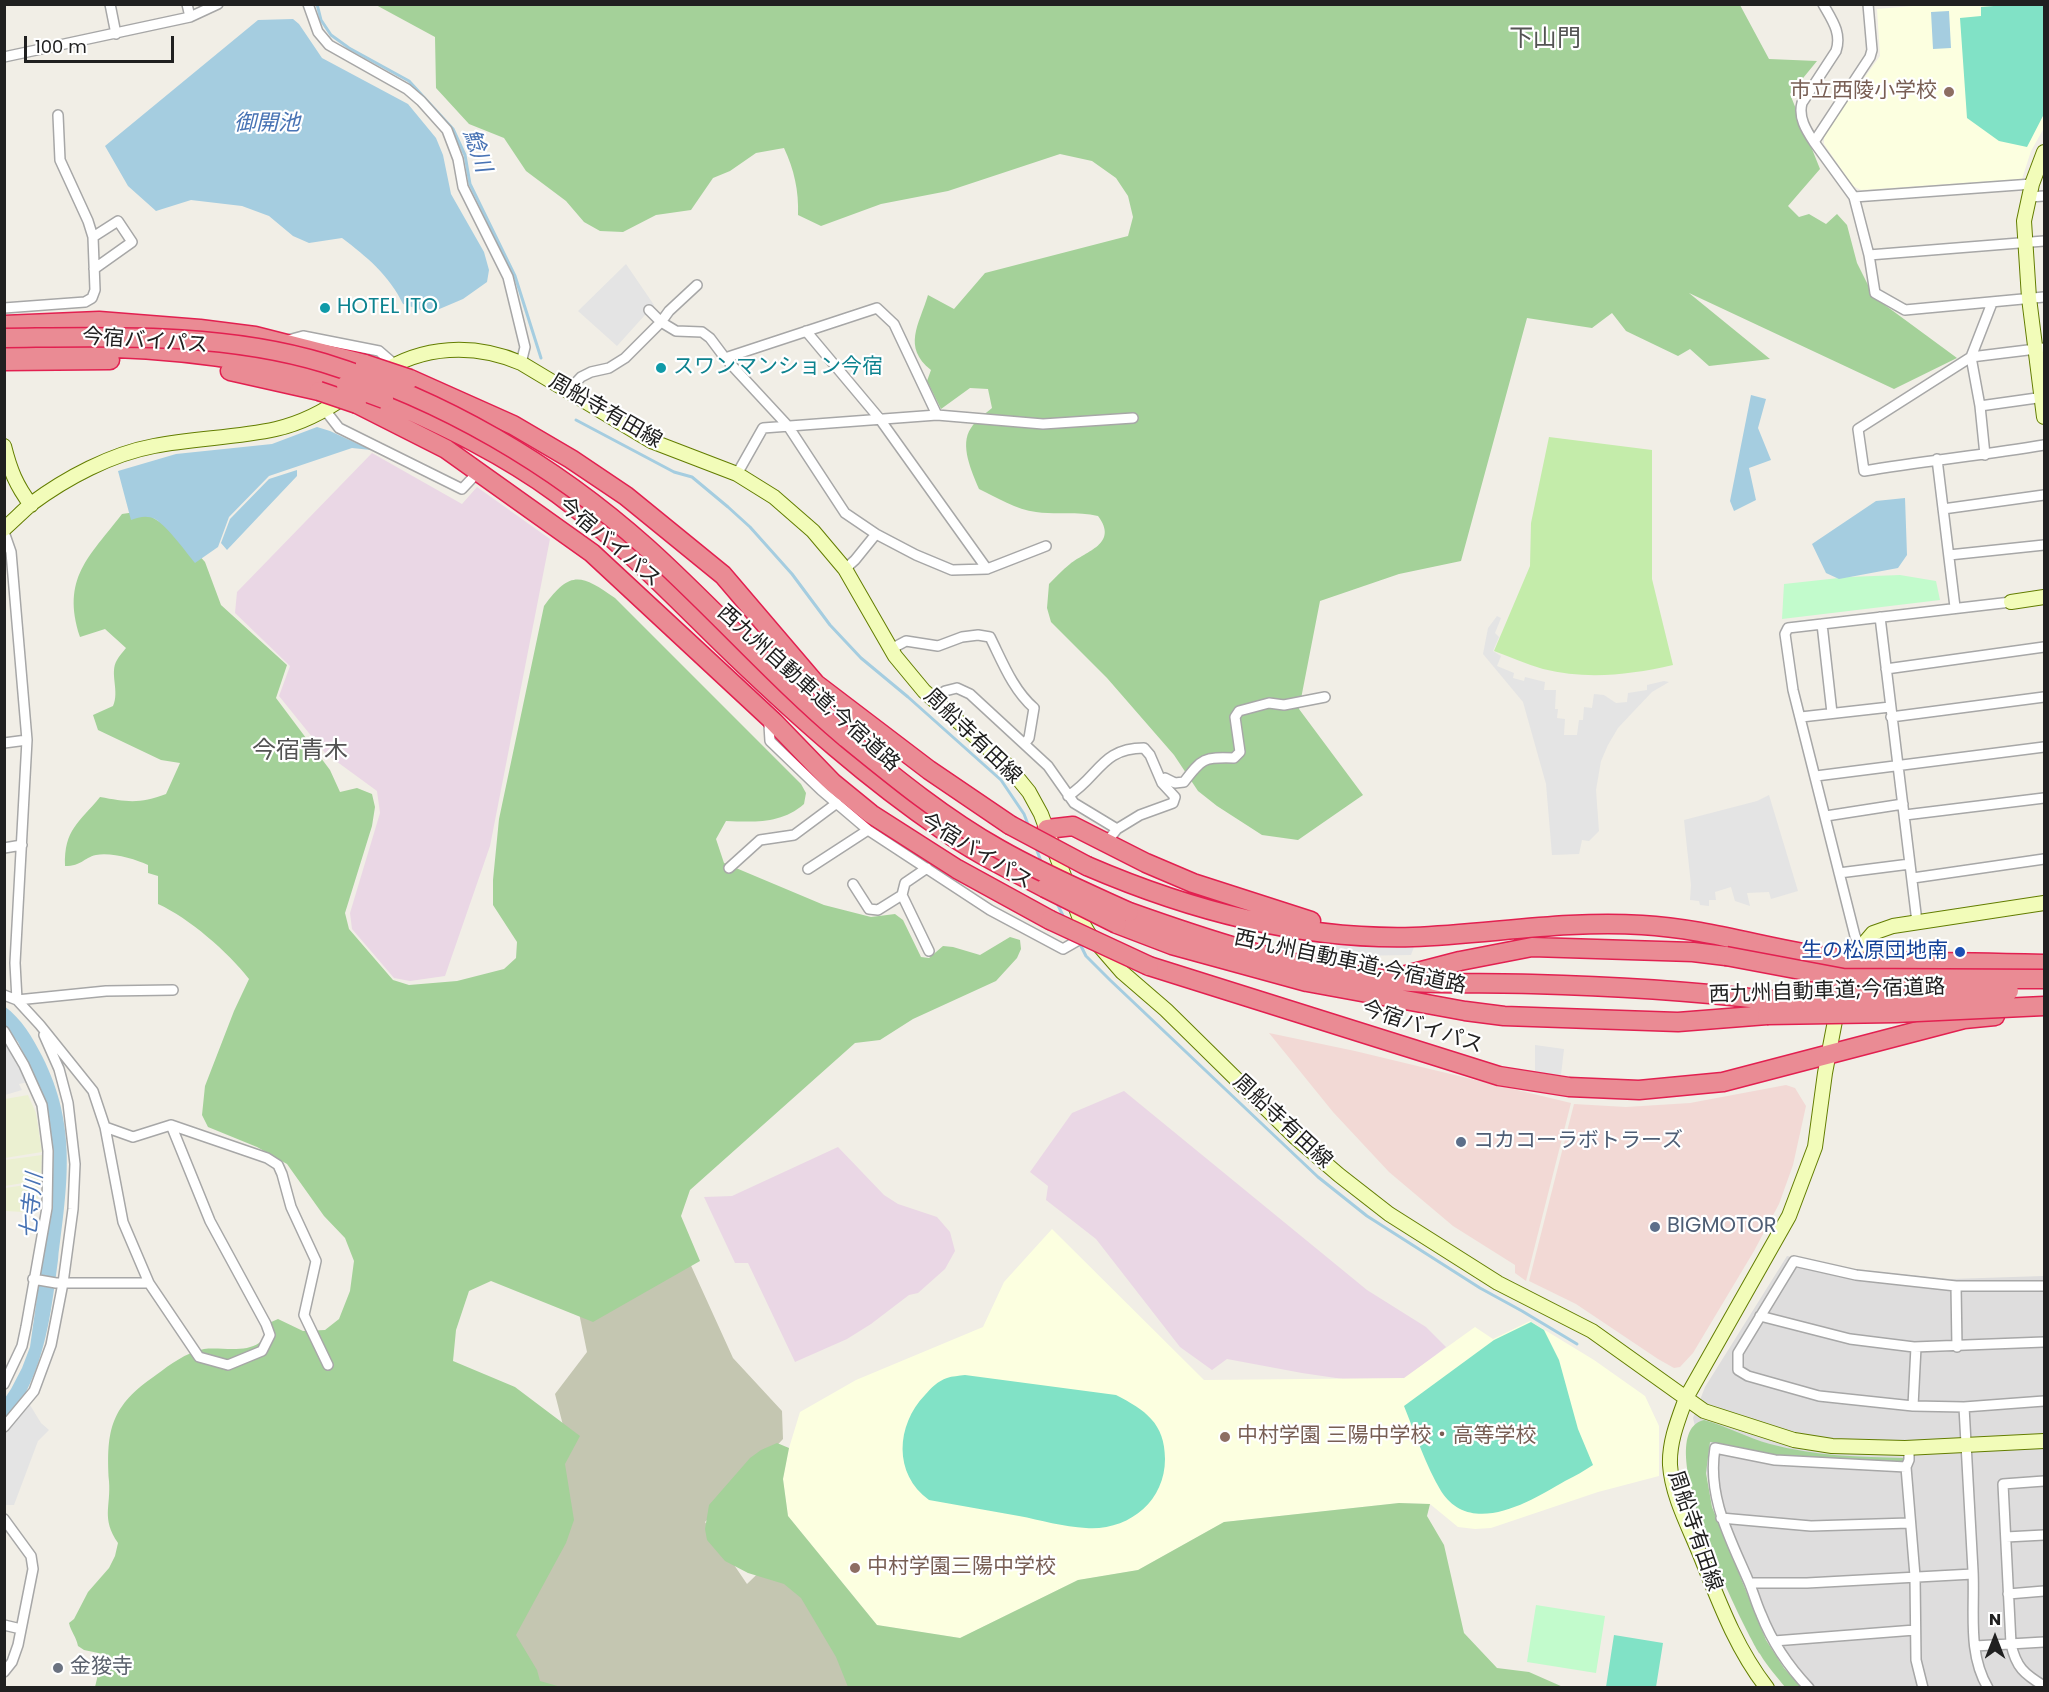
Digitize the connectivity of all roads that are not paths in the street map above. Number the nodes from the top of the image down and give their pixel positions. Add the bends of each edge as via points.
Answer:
1 (110, 4) edge
2 (187, 4) edge
3 (218, 4) edge
4 (308, 4) edge
5 (1823, 4) edge
6 (1868, 4) edge
7 (190, 17) junction
8 (116, 34) junction
9 (4, 57) edge
10 (58, 115) dead end
11 (1814, 142) junction
12 (2044, 152) edge
13 (2030, 190) junction
14 (2044, 196) edge
15 (1854, 197) junction
16 (93, 237) junction
17 (2044, 241) edge
18 (2024, 244) junction
19 (1869, 255) junction
20 (94, 269) junction
21 (697, 285) dead end
22 (2044, 297) edge
23 (2029, 298) junction
24 (1992, 303) junction
25 (4, 308) edge
26 (649, 310) dead end
27 (661, 322) junction
28 (4, 325) edge
29 (806, 331) junction
30 (4, 338) edge
31 (279, 342) junction
32 (2040, 348) edge
33 (4, 350) edge
34 (1971, 357) junction
35 (725, 358) junction
36 (4, 361) edge
37 (521, 363) junction
38 (394, 364) junction
39 (568, 391) junction
40 (2043, 397) edge
41 (1980, 406) junction
42 (325, 411) junction
43 (937, 415) junction
44 (2044, 417) edge
45 (879, 418) junction
46 (1133, 418) dead end
47 (788, 426) junction
48 (4, 446) edge
49 (2044, 446) edge
50 (1985, 455) junction
51 (1937, 459) junction
52 (478, 471) junction
53 (737, 474) junction
54 (2044, 495) edge
55 (31, 505) junction
56 (1943, 509) junction
57 (4, 531) edge
58 (876, 534) junction
59 (2044, 545) edge
60 (1046, 546) dead end
61 (1949, 555) junction
62 (844, 569) junction
63 (987, 569) junction
64 (2044, 597) edge
65 (2011, 602) joint
66 (1955, 607) junction
67 (1880, 617) junction
68 (1822, 624) junction
69 (2044, 647) edge
70 (891, 649) junction
71 (1886, 669) junction
72 (2044, 697) edge
73 (1325, 698) dead end
74 (934, 701) junction
75 (1891, 712) junction
76 (1832, 713) junction
77 (1801, 717) junction
78 (774, 722) junction
79 (27, 741) junction
80 (4, 743) edge
81 (1025, 743) junction
82 (2044, 747) edge
83 (1898, 766) junction
84 (1816, 776) junction
85 (1161, 780) junction
86 (1068, 796) junction
87 (2044, 798) edge
88 (837, 803) junction
89 (1904, 804) junction
90 (1905, 815) junction
91 (1826, 816) junction
92 (1047, 829) junction
93 (868, 830) junction
94 (1112, 836) junction
95 (22, 845) junction
96 (4, 848) edge
97 (2044, 859) edge
98 (1910, 864) junction
99 (729, 868) dead end
100 (927, 868) junction
101 (808, 869) dead end
102 (1839, 873) junction
103 (1913, 878) junction
104 (853, 884) dead end
105 (902, 895) junction
106 (2044, 903) edge
107 (1917, 922) junction
108 (1548, 925) junction
109 (1178, 930) junction
110 (1089, 934) junction
111 (1273, 945) dead end
112 (928, 951) dead end
113 (1856, 954) junction
114 (4, 956) edge
115 (1460, 961) junction
116 (1429, 962) dead end
117 (15, 963) junction
118 (2044, 964) edge
119 (1365, 977) junction
120 (2044, 979) edge
121 (173, 990) dead end
122 (2044, 990) edge
123 (4, 994) edge
124 (17, 1000) junction
125 (2044, 1006) edge
126 (1768, 1008) junction
127 (2044, 1011) edge
128 (40, 1025) junction
129 (4, 1031) edge
130 (1830, 1055) junction
131 (171, 1125) junction
132 (105, 1127) junction
133 (35, 1279) junction
134 (59, 1283) junction
135 (149, 1283) junction
136 (1956, 1286) junction
137 (2044, 1286) edge
138 (1760, 1316) junction
139 (2044, 1342) edge
140 (1916, 1347) junction
141 (1957, 1347) junction
142 (328, 1365) dead end
143 (4, 1384) edge
144 (1686, 1398) junction
145 (2044, 1401) edge
146 (1913, 1406) junction
147 (1964, 1407) junction
148 (4, 1427) edge
149 (2044, 1442) edge
150 (1966, 1445) junction
151 (1909, 1448) junction
152 (1906, 1467) junction
153 (2044, 1481) edge
154 (1721, 1518) junction
155 (4, 1519) edge
156 (1909, 1523) junction
157 (2044, 1535) edge
158 (2006, 1537) junction
159 (1973, 1574) junction
160 (1915, 1576) junction
161 (1750, 1583) junction
162 (2044, 1591) edge
163 (2008, 1594) junction
164 (4, 1625) edge
165 (21, 1629) junction
166 (1915, 1630) junction
167 (1774, 1641) junction
168 (2044, 1642) edge
169 (2011, 1644) junction
170 (1975, 1646) junction
171 (4, 1672) edge
172 (2044, 1686) edge
173 (1767, 1688) edge
174 (1809, 1688) edge
175 (1923, 1688) edge
176 (1988, 1688) edge

1 - 8 street
2 - 7 street
3 - 7 street
4 - 37 street via 318,32 328,45 407,90 447,130 463,187 508,277 525,347
5 - 11 street via 1836,26 1838,44 1800,110
6 - 11 street via 1870,57
7 - 8 street
8 - 9 street
10 - 16 street via 60,160
11 - 15 street
12 - 13 main road
13 - 14 street
13 - 15 street
13 - 18 main road
15 - 19 street
16 - 20 street
16 - 20 street via 118,221 132,242
17 - 18 street
18 - 19 street
18 - 23 main road
19 - 24 street via 1875,293 1905,310
20 - 25 street via 95,290 85,302
21 - 27 street
22 - 23 street
23 - 24 street
23 - 32 main road
24 - 34 street
26 - 27 street
27 - 35 street via 676,331 702,332
27 - 39 street via 626,358 581,377
28 - 31 highway, 今宿バイパス via 99,321 200,329
29 - 35 street
29 - 43 street via 877,308 894,324
29 - 45 street
30 - 109 highway, 西九州自動車道;今宿道路, bridge via 153,338 270,350 359,376 466,423 529,458 608,515 842,734 952,820 1037,870
31 - 38 street via 303,336 379,351
31 - 108 highway, 今宿バイパス, bridge via 410,379 513,425 571,459 626,496 723,576 816,684 929,770 1010,825 1087,866 1125,883 1207,909 1324,932 1414,937
32 - 34 street
32 - 40 main road
33 - 126 highway, 西九州自動車道;今宿道路, bridge via 150,350 281,367 346,385 433,420 523,469 597,524 833,746 945,832 1117,924 1172,945 1306,982 1504,1016 1678,1022
34 - 41 street
34 - 51 street via 1858,429 1864,471
35 - 47 street
36 - 52 highway, 今宿バイパス, bridge via 101,360 242,373 357,404 446,449
37 - 38 main road, 周船寺有田線 via 463,349
37 - 39 main road, 周船寺有田線
38 - 42 main road, 周船寺有田線
39 - 53 main road, 周船寺有田線 via 651,441
40 - 41 street
40 - 44 main road
41 - 50 street
42 - 52 street via 339,428 462,489
42 - 55 main road, 周船寺有田線 via 277,429 143,449 79,474
43 - 45 street
43 - 46 street via 1043,424
45 - 47 street
45 - 63 street
47 - 53 street via 763,428
47 - 58 street via 845,513
48 - 55 main road via 10,472
49 - 50 street
50 - 51 street
51 - 56 street
52 - 78 highway, 今宿バイパス via 592,553
53 - 62 main road, 周船寺有田線 via 793,513
54 - 56 street
55 - 57 main road, 周船寺有田線
56 - 61 street
57 - 79 street via 11,552
58 - 62 street
58 - 63 street via 952,570
59 - 61 street
60 - 63 street
61 - 66 street
62 - 70 main road, 周船寺有田線
64 - 65 main road
65 - 66 street
66 - 67 street
67 - 68 street
67 - 71 street
68 - 76 street
68 - 77 street via 1788,628 1785,634
69 - 71 street
70 - 74 main road, 周船寺有田線
70 - 81 street via 906,641 938,646 962,637 990,637 1016,687 1034,708
71 - 75 street
72 - 75 street
73 - 85 street via 1284,705 1269,703 1239,711 1235,717 1240,752 1234,758 1209,758 1197,764 1184,782
74 - 81 street via 945,691 957,688 970,694
74 - 92 main road, 周船寺有田線 via 1007,765 1029,792
75 - 76 street
75 - 83 street
76 - 77 street
77 - 84 street
78 - 88 street via 769,725 770,741
78 - 130 highway, 今宿バイパス, bridge via 833,783 871,814 957,869 1050,920 1149,966 1499,1076 1569,1087 1639,1090 1723,1082
79 - 80 street
79 - 95 street
81 - 86 street via 1048,766
82 - 83 street
83 - 84 street
83 - 89 street
84 - 91 street
85 - 86 street via 1144,748 1128,748 1110,757
85 - 94 street via 1175,797 1173,802 1140,815
86 - 94 street
87 - 90 street
88 - 93 street
88 - 99 street via 794,835 760,840
89 - 90 street
89 - 91 street
90 - 98 street
91 - 102 street
92 - 94 highway via 1073,826
92 - 110 main road, 周船寺有田線
93 - 100 street
93 - 101 street
94 - 108 highway via 1146,863 1193,883 1309,920 1382,930
95 - 96 street
95 - 117 street
97 - 103 street
98 - 102 street
98 - 103 street
100 - 105 street via 905,884
100 - 110 street via 990,910 1063,949
102 - 113 street
103 - 107 street
104 - 105 street via 869,909 878,910
105 - 112 street
106 - 107 main road
107 - 113 main road via 1874,933
108 - 113 highway, 今宿バイパス via 1602,923 1679,928 1799,953
109 - 111 highway
109 - 119 highway, 西九州自動車道;今宿道路 via 1279,959
110 - 144 main road, 周船寺有田線 via 1122,972 1296,1138 1389,1214 1498,1283 1592,1331
113 - 118 highway, 今宿バイパス
113 - 130 main road via 1844,974
114 - 117 street
115 - 116 highway
115 - 119 highway via 1413,974
115 - 120 highway, bridge via 1532,947 1693,952 1843,978
117 - 124 street
119 - 126 highway, 西九州自動車道;今宿道路 via 1404,982 1623,987
121 - 124 street via 106,991
122 - 126 highway, 西九州自動車道;今宿道路, bridge via 1885,997
123 - 124 street
124 - 128 street
125 - 126 highway, 西九州自動車道;今宿道路, bridge via 1896,1013
127 - 130 highway, 今宿バイパス via 1964,1019
128 - 132 street via 93,1091
128 - 134 street via 68,1103 75,1164 73,1209
129 - 133 street via 42,1105 48,1151 47,1208
130 - 144 main road via 1815,1147 1789,1216
131 - 132 street via 133,1137
131 - 135 street via 210,1221 266,1324 270,1335 262,1351 228,1365 199,1357
131 - 142 street via 278,1165 291,1208 316,1261 304,1315
132 - 135 street via 123,1222
133 - 134 street
133 - 143 street via 22,1346
134 - 135 street
134 - 148 street via 51,1345 34,1391
136 - 137 street
136 - 138 street via 1856,1275 1794,1261
136 - 141 street
138 - 140 street via 1850,1339
138 - 146 street via 1738,1353 1738,1370 1748,1376 1819,1396
139 - 141 street
140 - 141 street
140 - 146 street
144 - 151 main road via 1704,1411 1794,1440 1832,1446
144 - 173 main road, 周船寺有田線 via 1671,1447 1675,1488 1731,1631
145 - 147 street
146 - 147 street
147 - 150 street
149 - 150 main road
150 - 151 main road
150 - 159 street
151 - 152 street
152 - 154 street via 1775,1460 1714,1448 1713,1485
152 - 156 street
153 - 158 street via 2003,1484
154 - 156 street via 1811,1526
154 - 161 street
155 - 165 street via 31,1556 33,1569
156 - 160 street
157 - 158 street
158 - 163 street
159 - 160 street
159 - 170 street
160 - 161 street
160 - 166 street
161 - 167 street
162 - 163 street
163 - 169 street
164 - 165 street
165 - 171 street via 12,1662
166 - 167 street
166 - 175 street via 1916,1660
167 - 174 street
168 - 169 street
169 - 170 street
169 - 172 street via 2019,1666
170 - 176 street via 1977,1664

